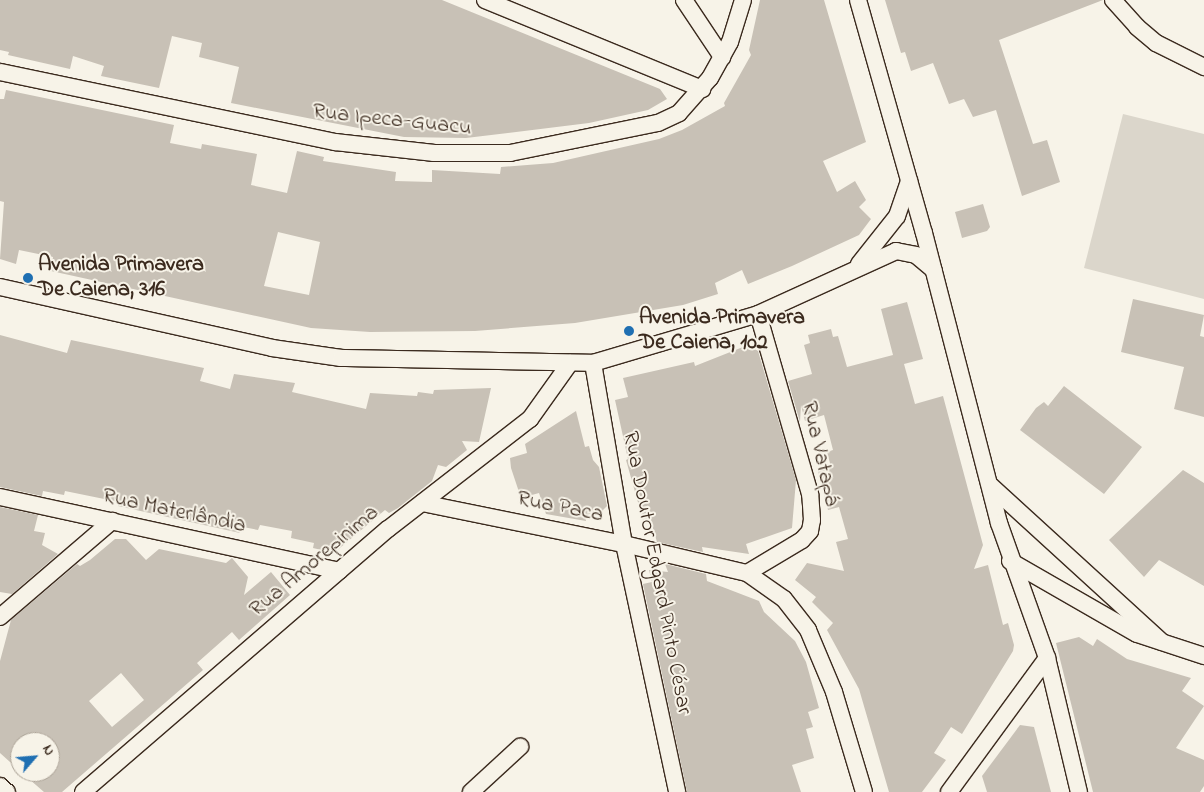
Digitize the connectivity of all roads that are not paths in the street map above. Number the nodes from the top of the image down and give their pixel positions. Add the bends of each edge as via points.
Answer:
1 (485, 0) edge
2 (684, 0) edge
3 (743, 0) edge
4 (858, 0) edge
5 (1113, 0) edge
6 (722, 57) junction
7 (1204, 67) edge
8 (0, 72) edge
9 (702, 89) junction
10 (909, 181) junction
11 (856, 267) junction
12 (934, 270) junction
13 (0, 287) edge
14 (758, 314) junction
15 (570, 363) junction
16 (593, 363) junction
17 (991, 486) junction
18 (0, 497) edge
19 (422, 504) junction
20 (112, 521) junction
21 (624, 544) junction
22 (1010, 562) junction
23 (339, 571) junction
24 (746, 573) junction
25 (0, 617) edge
26 (1162, 642) junction
27 (1204, 656) edge
28 (1047, 658) junction
29 (520, 747) dead end
30 (0, 786) edge
31 (7, 792) edge
32 (83, 792) edge
33 (471, 792) edge
34 (677, 792) edge
35 (864, 792) edge
36 (949, 792) edge
37 (1079, 792) edge

1 - 9 street
2 - 6 street
3 - 6 street, Rua Ipeca-Guacu
4 - 10 street
5 - 7 street via 1137,27 1156,42
6 - 9 street, Rua Ipeca-Guacu
8 - 9 street, Rua Ipeca-Guacu via 335,142 434,153 510,152 658,123 679,113
10 - 11 street via 897,216
10 - 12 street
11 - 12 street via 896,251 916,255
11 - 14 street
12 - 17 street
13 - 15 street via 272,348 341,358
14 - 16 street
14 - 24 street, Rua Vatapá via 810,494 812,520 810,531 802,540
15 - 16 street
15 - 19 street, Rua Amorepinima via 530,419
16 - 21 street, Rua Doutor Edgard Pinto César
17 - 22 street
17 - 26 street
18 - 20 street, Rua Materlândia
19 - 21 street, Rua Paca
19 - 23 street, Rua Amorepinima
20 - 23 street, Rua Materlândia
20 - 25 street
21 - 24 street, Rua Paca
21 - 34 street, Rua Doutor Edgard Pinto César
22 - 26 street via 1120,625
22 - 28 street
23 - 32 street, Rua Amorepinima
24 - 35 street via 784,599 808,630 834,692
26 - 27 street
28 - 36 street
28 - 37 street
29 - 33 street
30 - 31 street

